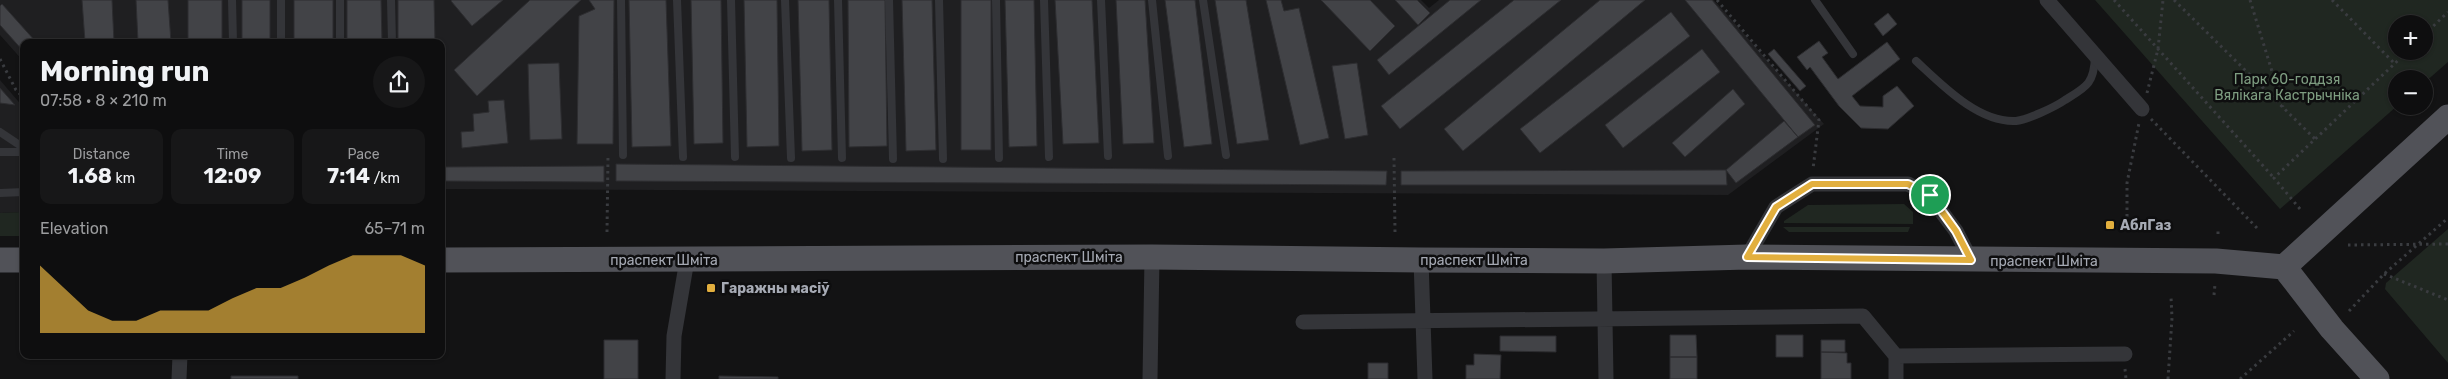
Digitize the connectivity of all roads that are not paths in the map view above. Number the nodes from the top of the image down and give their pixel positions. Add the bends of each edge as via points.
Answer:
1 (232, 0) edge
2 (281, 0) edge
3 (340, 0) edge
4 (391, 0) edge
5 (621, 0) edge
6 (677, 0) edge
7 (731, 0) edge
8 (785, 0) edge
9 (838, 0) edge
10 (889, 0) edge
11 (939, 0) edge
12 (996, 0) edge
13 (1044, 0) edge
14 (1100, 0) edge
15 (1152, 0) edge
16 (1203, 0) edge
17 (1814, 0) edge
18 (2047, 0) edge
19 (233, 39) edge
20 (281, 39) edge
21 (340, 39) edge
22 (392, 39) edge
23 (2095, 52) junction
24 (1853, 54) dead end
25 (1916, 61) dead end
26 (2142, 109) road end
27 (2448, 117) edge
28 (0, 132) edge
29 (20, 147) edge
30 (20, 150) edge
31 (0, 152) edge
32 (1226, 155) dead end
33 (624, 156) dead end
34 (1108, 156) dead end
35 (1168, 156) dead end
36 (683, 157) dead end
37 (736, 157) dead end
38 (1049, 157) dead end
39 (791, 158) dead end
40 (842, 158) dead end
41 (999, 158) dead end
42 (893, 159) dead end
43 (943, 159) dead end
44 (20, 192) edge
45 (0, 193) edge
46 (1152, 257) junction
47 (1747, 257) junction
48 (0, 260) edge
49 (20, 260) edge
50 (445, 260) edge
51 (687, 260) junction
52 (1421, 260) junction
53 (1604, 260) junction
54 (1971, 260) junction
55 (2284, 267) junction
56 (1606, 320) junction
57 (1303, 322) dead end
58 (1424, 322) junction
59 (2125, 354) dead end
60 (1896, 356) junction
61 (180, 359) edge
62 (179, 379) edge
63 (673, 379) edge
64 (1150, 379) edge
65 (1425, 379) edge
66 (1606, 379) edge
67 (1896, 379) edge
68 (2378, 379) edge

1 - 19 lane
2 - 20 lane
3 - 21 lane
4 - 22 lane
5 - 33 lane
6 - 36 lane
7 - 37 lane
8 - 39 lane
9 - 40 lane
10 - 42 lane
11 - 43 lane
12 - 41 lane
13 - 38 lane
14 - 34 lane
15 - 35 lane
16 - 32 lane
17 - 24 lane
18 - 23 street
23 - 25 lane via 2094,74 2086,88 2057,105 2016,121 1994,118 1959,99
23 - 26 street
27 - 55 main road
28 - 29 lane
30 - 31 lane
44 - 45 lane
46 - 51 main road, праспект Шміта
46 - 52 main road, праспект Шміта
46 - 64 street
47 - 53 main road, праспект Шміта
47 - 54 main road, праспект Шміта
47 - 54 street via 1776,207 1812,184 1908,184 1930,195 1956,231
48 - 49 main road
50 - 51 main road, праспект Шміта
51 - 63 street via 674,336
52 - 53 main road, праспект Шміта
52 - 58 street
53 - 56 street
54 - 55 main road, праспект Шміта via 2216,261
55 - 68 main road via 2332,329
56 - 58 street
56 - 60 street via 1863,316
56 - 66 street
57 - 58 street
58 - 65 street
59 - 60 street
60 - 67 street
61 - 62 street

